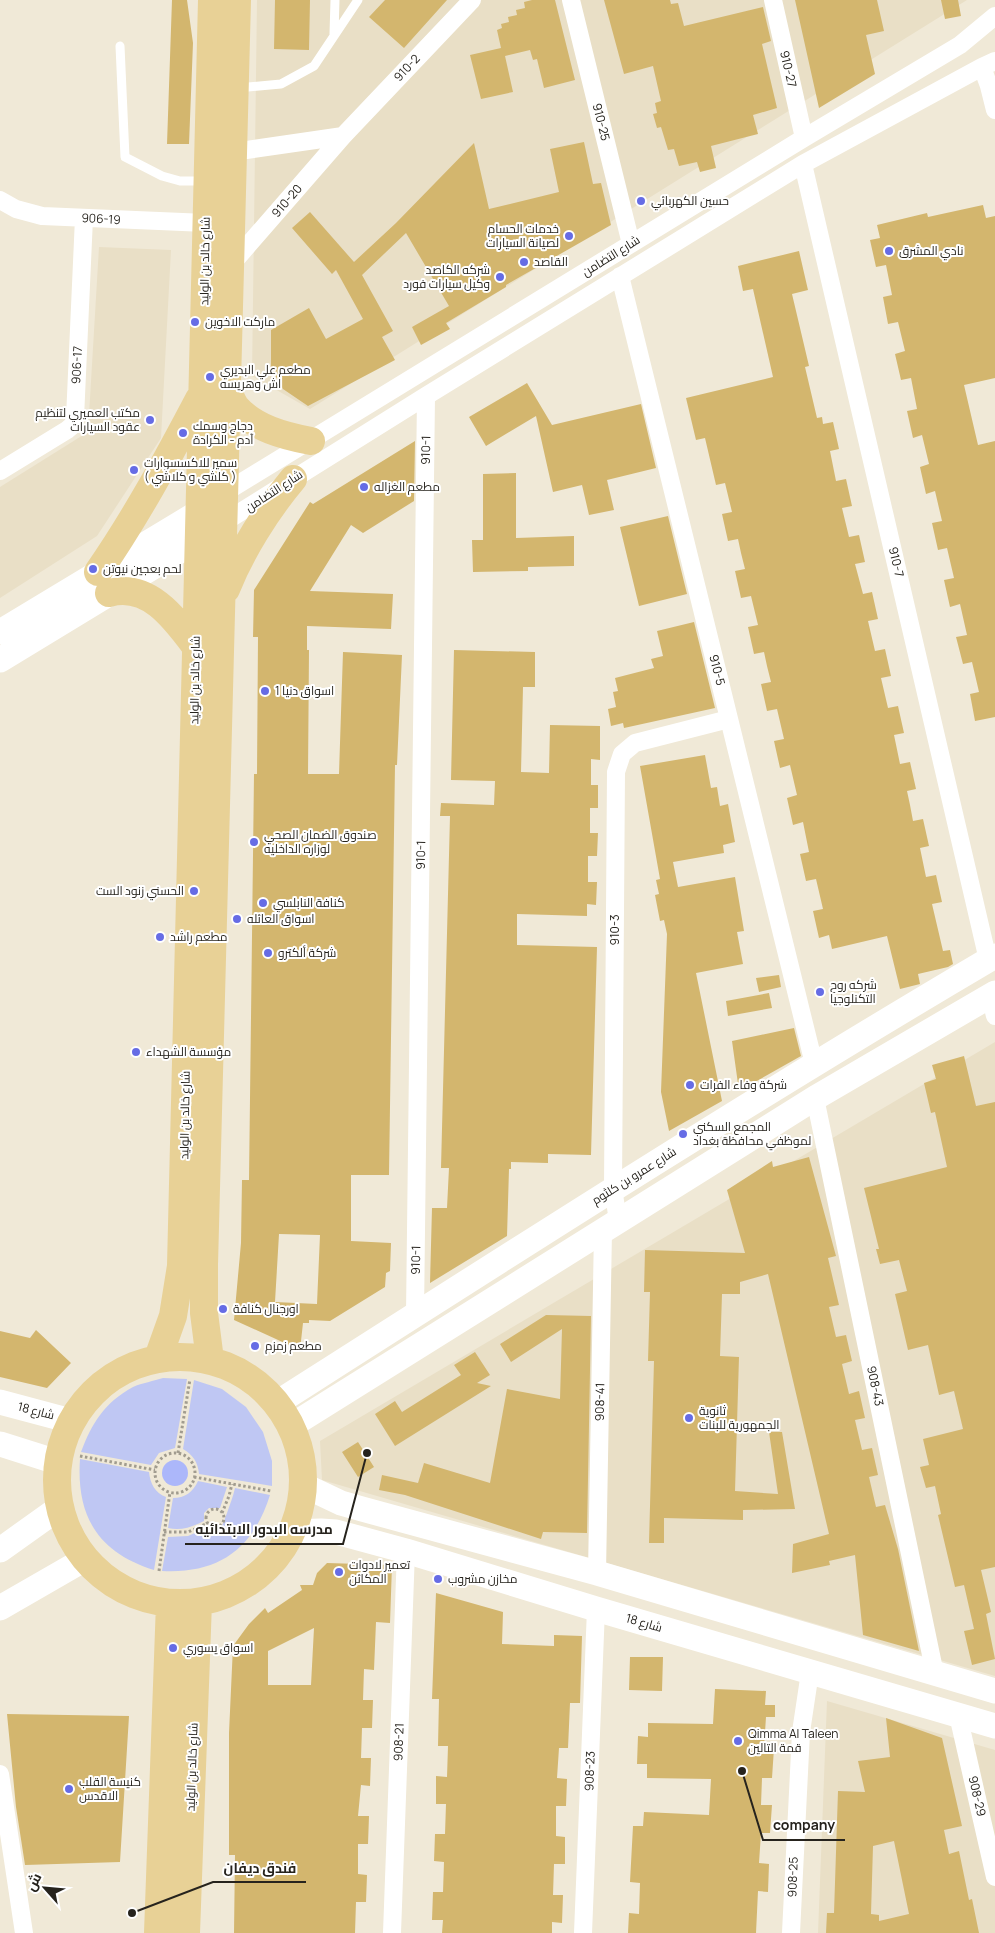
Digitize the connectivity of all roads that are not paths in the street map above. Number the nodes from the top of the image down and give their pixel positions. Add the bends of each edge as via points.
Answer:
1 (195, 0) edge
2 (212, 0) edge
3 (237, 0) edge
4 (335, 0) edge
5 (358, 0) edge
6 (472, 0) edge
7 (571, 0) edge
8 (772, 0) edge
9 (995, 16) edge
10 (334, 34) junction
11 (120, 46) dead end
12 (210, 60) junction
13 (988, 64) edge
14 (235, 89) junction
15 (995, 110) edge
16 (343, 136) junction
17 (804, 138) junction
18 (233, 152) junction
19 (803, 164) junction
20 (207, 181) junction
21 (0, 200) edge
22 (84, 218) junction
23 (206, 223) junction
24 (631, 244) junction
25 (230, 266) junction
26 (620, 276) junction
27 (214, 391) junction
28 (426, 396) junction
29 (311, 441) junction
30 (0, 471) edge
31 (293, 479) junction
32 (224, 493) junction
33 (199, 512) junction
34 (223, 523) junction
35 (198, 539) junction
36 (103, 582) junction
37 (221, 607) junction
38 (0, 632) edge
39 (196, 647) junction
40 (0, 660) edge
41 (729, 719) junction
42 (992, 958) edge
43 (993, 1001) edge
44 (814, 1064) junction
45 (815, 1098) junction
46 (613, 1188) junction
47 (611, 1226) junction
48 (415, 1314) junction
49 (158, 1358) junction
50 (210, 1360) junction
51 (0, 1402) edge
52 (277, 1403) junction
53 (71, 1420) junction
54 (291, 1426) junction
55 (0, 1444) edge
56 (69, 1459) junction
57 (303, 1485) junction
58 (59, 1508) junction
59 (291, 1532) junction
60 (0, 1550) edge
61 (406, 1551) junction
62 (85, 1559) junction
63 (597, 1572) junction
64 (198, 1602) junction
65 (170, 1603) junction
66 (0, 1608) edge
67 (596, 1609) junction
68 (811, 1637) junction
69 (806, 1671) junction
70 (935, 1674) junction
71 (995, 1691) edge
72 (958, 1715) junction
73 (995, 1726) edge
74 (0, 1774) edge
75 (995, 1877) edge
76 (24, 1933) edge
77 (158, 1933) edge
78 (186, 1933) edge
79 (392, 1933) edge
80 (583, 1933) edge
81 (791, 1933) edge

1 - 12 main road
2 - 12 main road, شارع خالد بن الوليد
3 - 14 main road, شارع خالد بن الوليد
4 - 10 lane
5 - 10 lane
6 - 16 street, 910-2
7 - 24 street, 910-25
8 - 17 street, 910-27
9 - 17 street, شارع التضامن via 960,45
10 - 14 lane via 314,66 306,71 281,84
11 - 20 lane via 125,157 162,176 180,181
12 - 20 main road, شارع خالد بن الوليد
13 - 15 street
13 - 19 street, شارع التضامن
14 - 18 main road, شارع خالد بن الوليد
16 - 18 street
16 - 25 street, 910-20
17 - 24 street, شارع التضامن
18 - 25 main road, شارع خالد بن الوليد
19 - 26 street, شارع التضامن
19 - 42 street, 910-7
20 - 23 main road, شارع خالد بن الوليد
21 - 22 street, 906-19 via 16,209 42,216
22 - 23 street, 906-19
22 - 30 street, 906-17 via 73,425
23 - 27 main road, شارع خالد بن الوليد
24 - 29 street, شارع التضامن
25 - 27 main road, شارع خالد بن الوليد
26 - 28 street, شارع التضامن
26 - 41 street, 910-5
27 - 29 main road via 246,416 276,432
27 - 32 main road, شارع خالد بن الوليد
27 - 33 main road, شارع خالد بن الوليد
27 - 36 main road via 120,540
28 - 31 street, شارع التضامن
28 - 48 street, 910-1
29 - 32 street, شارع التضامن
31 - 34 street, شارع التضامن
31 - 37 main road via 236,566
32 - 34 main road, شارع خالد بن الوليد
33 - 35 main road, شارع خالد بن الوليد
33 - 36 street
34 - 37 main road, شارع خالد بن الوليد
35 - 36 street
35 - 39 main road, شارع خالد بن الوليد
36 - 38 street
36 - 39 main road via 158,603
36 - 40 street
37 - 50 main road, شارع خالد بن الوليد via 204,1265 204,1313
39 - 49 main road, شارع خالد بن الوليد via 181,1266 173,1316
41 - 44 street, 910-5
41 - 46 street, 910-3 via 635,743 622,754 616,772
42 - 44 street, شارع عمرو بن كلثوم
43 - 45 street
44 - 46 street, شارع عمرو بن كلثوم
45 - 47 street
45 - 70 street, 908-43
46 - 47 street, 910-3
46 - 48 street, شارع عمرو بن كلثوم
47 - 54 street
47 - 63 street, 908-41
48 - 52 street, شارع عمرو بن كلثوم
49 - 50 main road via 184,1356
49 - 53 main road via 123,1370 94,1391
50 - 52 main road via 247,1376
51 - 53 street, شارع 18
52 - 54 main road
53 - 56 main road via 62,1441
54 - 57 main road via 301,1454
55 - 56 street
56 - 58 main road via 56,1485
57 - 59 main road
57 - 63 street via 362,1510
58 - 60 street
58 - 62 main road via 69,1535
59 - 61 street, شارع 18 via 336,1532
59 - 64 main road via 273,1560 249,1582 220,1597
61 - 67 street, شارع 18
61 - 79 street, 908-21
62 - 65 main road via 109,1581 138,1596
62 - 66 street
63 - 68 street
64 - 65 main road
64 - 78 main road, شارع خالد بن الوليد
65 - 77 main road
67 - 69 street, شارع 18
67 - 80 street, 908-23
68 - 69 street
68 - 70 street
69 - 72 street, شارع 18
69 - 81 street, 908-25
70 - 71 street
72 - 73 street, شارع 18
72 - 75 street, 908-29
74 - 76 street

